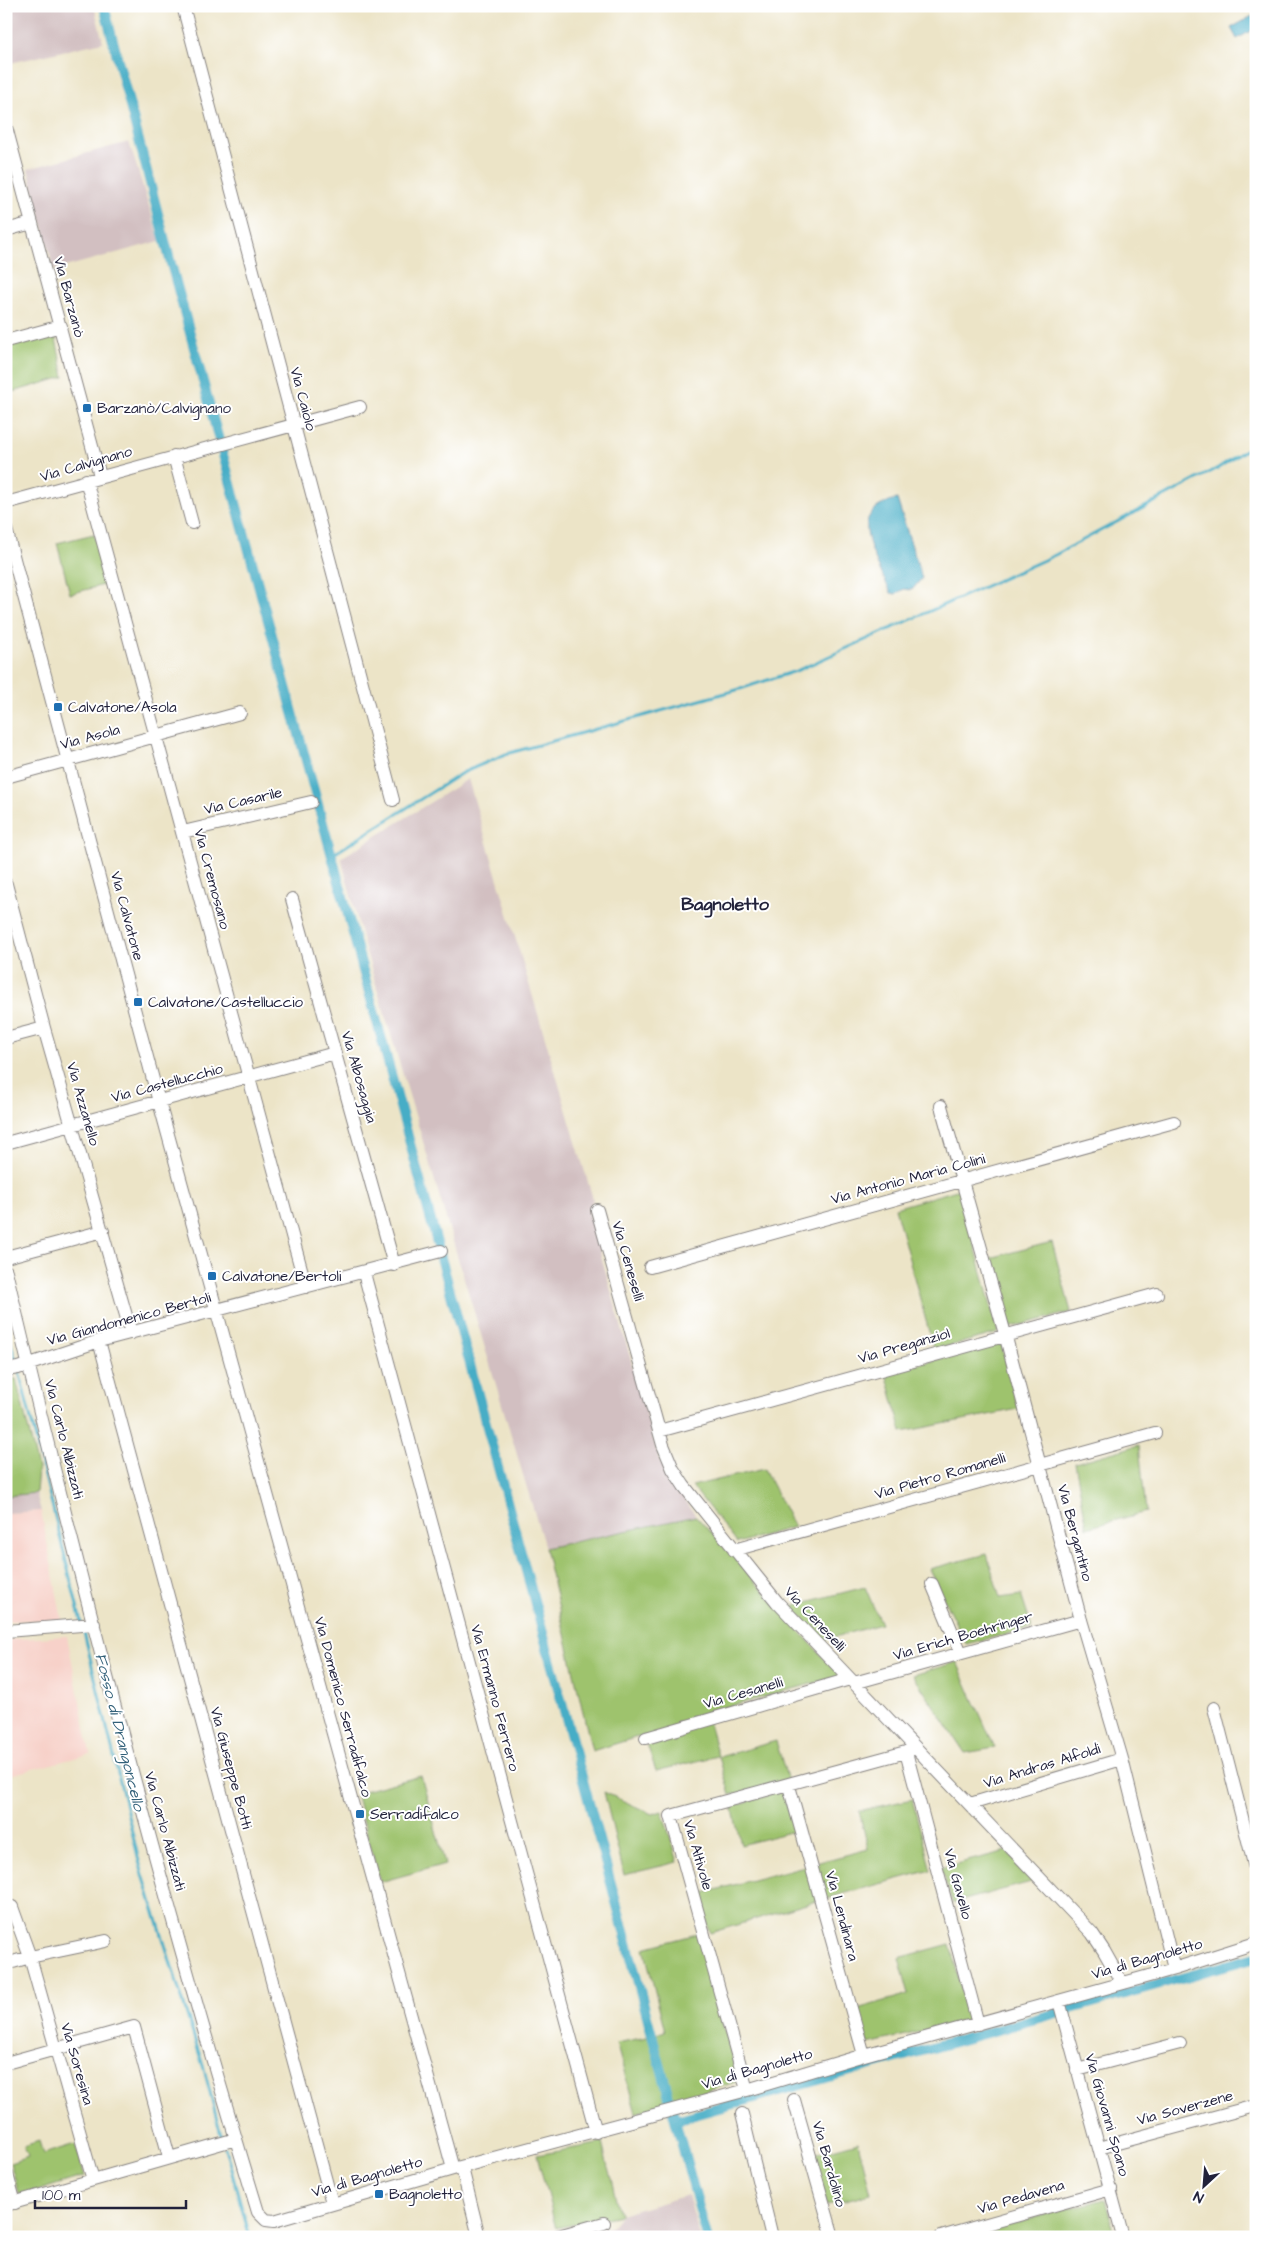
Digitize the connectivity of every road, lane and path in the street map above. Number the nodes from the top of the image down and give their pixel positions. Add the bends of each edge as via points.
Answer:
1 (183, 6) edge
2 (6, 126) edge
3 (32, 223) junction
4 (6, 230) edge
5 (60, 326) junction
6 (6, 340) edge
7 (360, 407) dead end
8 (293, 425) junction
9 (174, 456) junction
10 (100, 476) junction
11 (86, 480) junction
12 (6, 503) edge
13 (192, 523) dead end
14 (6, 529) edge
15 (240, 712) dead end
16 (156, 736) junction
17 (68, 760) junction
18 (6, 777) edge
19 (393, 800) dead end
20 (311, 802) dead end
21 (183, 832) junction
22 (6, 884) edge
23 (292, 899) dead end
24 (44, 1028) junction
25 (6, 1038) edge
26 (336, 1053) junction
27 (248, 1078) junction
28 (159, 1102) junction
29 (941, 1106) dead end
30 (1174, 1122) dead end
31 (73, 1125) junction
32 (6, 1143) edge
33 (962, 1181) junction
34 (596, 1210) dead end
35 (102, 1231) junction
36 (441, 1252) dead end
37 (6, 1257) edge
38 (394, 1265) junction
39 (650, 1268) dead end
40 (6, 1271) edge
41 (364, 1273) junction
42 (306, 1287) junction
43 (1157, 1294) dead end
44 (217, 1311) junction
45 (131, 1333) junction
46 (1006, 1334) junction
47 (99, 1341) junction
48 (28, 1364) junction
49 (6, 1370) edge
50 (659, 1431) junction
51 (1155, 1434) dead end
52 (1040, 1465) junction
53 (734, 1550) junction
54 (932, 1584) dead end
55 (1081, 1620) junction
56 (94, 1624) junction
57 (6, 1630) edge
58 (961, 1653) junction
59 (852, 1681) junction
60 (1214, 1708) dead end
61 (646, 1738) dead end
62 (910, 1750) junction
63 (1122, 1759) junction
64 (789, 1786) junction
65 (970, 1804) junction
66 (1256, 1872) edge
67 (6, 1910) edge
68 (106, 1941) dead end
69 (1256, 1943) edge
70 (30, 1957) junction
71 (6, 1964) edge
72 (1174, 1969) junction
73 (1122, 1983) junction
74 (1061, 2009) junction
75 (978, 2024) junction
76 (1180, 2043) dead end
77 (56, 2048) junction
78 (864, 2055) junction
79 (6, 2063) edge
80 (1077, 2070) junction
81 (747, 2090) junction
82 (794, 2100) dead end
83 (1251, 2107) dead end
84 (742, 2114) dead end
85 (596, 2132) junction
86 (233, 2140) junction
87 (1099, 2148) junction
88 (169, 2157) junction
89 (457, 2168) junction
90 (6, 2172) edge
91 (93, 2180) junction
92 (1110, 2189) junction
93 (332, 2203) junction
94 (11, 2204) edge
95 (266, 2220) joint
96 (604, 2223) dead end
97 (479, 2237) edge
98 (555, 2237) edge
99 (772, 2237) edge
100 (833, 2237) edge
101 (941, 2237) edge
102 (1124, 2237) edge

1 - 8 street, Via Caiolo
2 - 3 street, Via Barzanò
3 - 4 street
3 - 5 street, Via Barzanò
5 - 6 street
5 - 10 street, Via Barzanò
7 - 8 street, Via Calvignano
8 - 9 street, Via Calvignano
8 - 19 street, Via Caiolo
9 - 10 street, Via Calvignano
9 - 13 street
10 - 11 street, Via Calvignano
11 - 12 street, Via Calvignano
11 - 16 street, Via Cremosano
14 - 17 street, Via Calvatone
15 - 16 street, Via Asola
16 - 17 street, Via Asola
16 - 21 street, Via Cremosano
17 - 18 street, Via Asola
17 - 28 street, Via Calvatone
20 - 21 street, Via Casarile
21 - 27 street, Via Cremosano
22 - 24 street, Via Azzanello
23 - 26 street, Via Albosaggia
24 - 25 street
24 - 31 street, Via Azzanello
26 - 27 street, Via Castellucchio
26 - 38 street, Via Albosaggia
27 - 28 street, Via Castellucchio
27 - 42 street, Via Cremosano
28 - 31 street, Via Castellucchio
28 - 44 street, Via Calvatone
29 - 33 street, Via Bergantino
30 - 33 street, Via Antonio Maria Colini
31 - 32 street, Via Castellucchio
31 - 35 street, Via Azzanello
33 - 39 street, Via Antonio Maria Colini
33 - 46 street, Via Bergantino
34 - 50 street, Via Ceneselli
35 - 37 street
35 - 45 street, Via Azzanello
36 - 38 street, Via Giandomenico Bertoli
38 - 41 street, Via Giandomenico Bertoli
40 - 48 street, Via Carlo Albizzati
41 - 42 street, Via Giandomenico Bertoli
41 - 85 street, Via Ermanno Ferrero
42 - 44 street, Via Giandomenico Bertoli
43 - 46 street, Via Preganziol
44 - 45 street, Via Giandomenico Bertoli
44 - 89 street, Via Domenico Serradifalco
45 - 47 street, Via Giandomenico Bertoli
46 - 50 street, Via Preganziol
46 - 52 street, Via Bergantino
47 - 48 street, Via Giandomenico Bertoli
47 - 93 street, Via Giuseppe Botti
48 - 49 street, Via Giandomenico Bertoli
48 - 56 street, Via Carlo Albizzati
50 - 53 street, Via Ceneselli via 679,1479
51 - 52 street, Via Pietro Romanelli
52 - 53 street, Via Pietro Romanelli
52 - 55 street, Via Bergantino
53 - 59 street, Via Ceneselli via 794,1621
54 - 58 street
55 - 58 street, Via Erich Boehringer
55 - 63 street, Via Bergantino
56 - 57 street
56 - 86 street, Via Carlo Albizzati
58 - 59 street, Via Erich Boehringer
59 - 61 street, Via Cesanelli
59 - 62 street, Via Ceneselli
60 - 66 street
62 - 64 street, Via Altivole
62 - 65 street, Via Ceneselli
62 - 75 street, Via Gavello
63 - 65 street, Via Andras Alfoldi
63 - 72 street, Via Bergantino
64 - 78 street, Via Lendinara
64 - 81 street, Via Altivole via 670,1816
65 - 73 street, Via Ceneselli via 1092,1933
67 - 70 street, Via Soresina via 12,1908
68 - 70 street
69 - 72 street, Via di Bagnoletto
70 - 71 street
70 - 77 street, Via Soresina
72 - 73 street, Via di Bagnoletto
73 - 74 street, Via di Bagnoletto
74 - 75 street, Via di Bagnoletto
74 - 80 street, Via Giovanni Spano
75 - 78 street, Via di Bagnoletto
76 - 80 street
77 - 79 street
77 - 88 street via 134,2026
77 - 91 street, Via Soresina
78 - 81 street, Via di Bagnoletto
80 - 87 street, Via Giovanni Spano
81 - 85 street, Via di Bagnoletto
82 - 100 street, Via Bardolino
83 - 87 street, Via Soverzene
84 - 99 street
85 - 89 street, Via di Bagnoletto
86 - 88 street
86 - 95 street, Via Carlo Albizzati via 258,2212
87 - 92 street, Via Giovanni Spano
88 - 91 street
89 - 93 street, Via di Bagnoletto
89 - 97 street, Via Domenico Serradifalco
90 - 94 street
91 - 94 street
92 - 101 street, Via Pedavena
92 - 102 street, Via Giovanni Spano
93 - 95 street, Via di Bagnoletto via 274,2221
96 - 98 street

